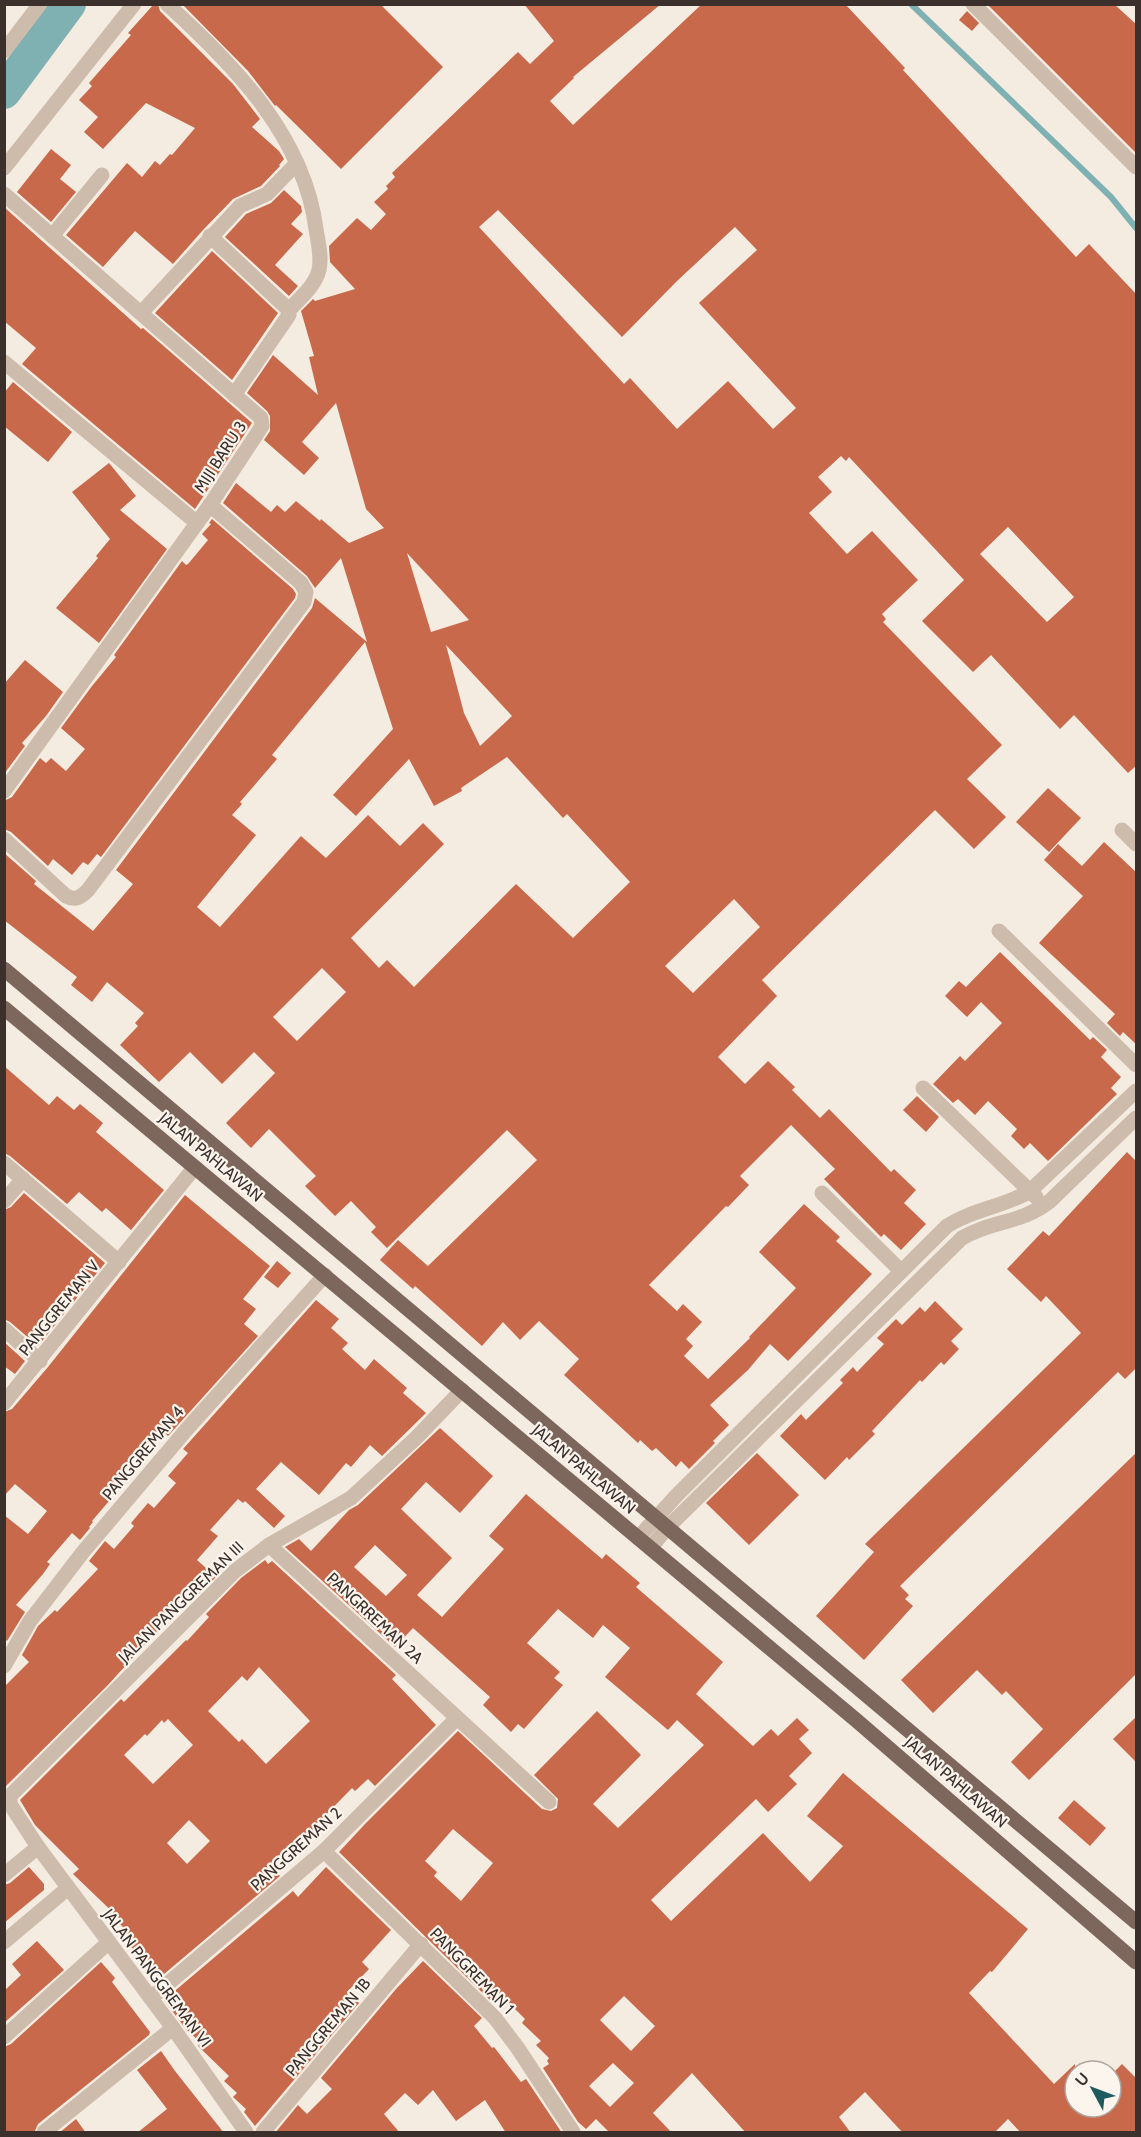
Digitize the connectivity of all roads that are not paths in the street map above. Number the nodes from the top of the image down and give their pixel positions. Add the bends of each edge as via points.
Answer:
1 (40, 4) edge
2 (134, 4) edge
3 (167, 4) edge
4 (973, 4) edge
5 (4, 51) edge
6 (297, 163) junction
7 (1137, 167) edge
8 (4, 168) edge
9 (102, 175) dead end
10 (4, 194) edge
11 (52, 236) junction
12 (209, 237) junction
13 (289, 309) junction
14 (141, 313) junction
15 (6, 366) edge
16 (234, 395) junction
17 (210, 505) junction
18 (197, 523) junction
19 (4, 791) edge
20 (1122, 830) dead end
21 (4, 840) edge
22 (1137, 844) edge
23 (999, 931) dead end
24 (4, 969) edge
25 (6, 1010) edge
26 (1137, 1065) edge
27 (923, 1088) dead end
28 (1137, 1091) edge
29 (1137, 1118) edge
30 (4, 1162) edge
31 (195, 1167) junction
32 (23, 1179) junction
33 (1030, 1191) junction
34 (822, 1193) dead end
35 (4, 1201) edge
36 (1044, 1205) junction
37 (119, 1262) junction
38 (901, 1271) junction
39 (325, 1275) junction
40 (381, 1286) junction
41 (361, 1306) junction
42 (4, 1329) edge
43 (40, 1361) junction
44 (462, 1390) junction
45 (4, 1403) edge
46 (662, 1522) junction
47 (638, 1538) junction
48 (269, 1545) junction
49 (650, 1548) junction
50 (4, 1666) edge
51 (873, 1700) junction
52 (457, 1718) junction
53 (856, 1720) junction
54 (549, 1802) dead end
55 (38, 1847) junction
56 (324, 1851) junction
57 (4, 1875) edge
58 (68, 1888) junction
59 (1137, 1922) edge
60 (4, 1942) edge
61 (109, 1942) junction
62 (421, 1944) junction
63 (1137, 1962) edge
64 (151, 1998) junction
65 (173, 2028) junction
66 (4, 2037) edge
67 (44, 2133) edge
68 (246, 2133) edge
69 (263, 2133) edge
70 (573, 2133) edge

1 - 5 street
2 - 8 street
3 - 6 street via 240,77 265,109
4 - 7 street
6 - 12 street via 277,186 240,206
6 - 13 street via 306,181 320,265 315,281
9 - 11 street
10 - 11 street, MIJI BARU 3
11 - 14 street, MIJI BARU 3
12 - 13 street
12 - 14 street
13 - 16 street via 289,315
14 - 16 street, MIJI BARU 3
15 - 18 street
16 - 17 street, MIJI BARU 3 via 261,418 262,426
17 - 18 street, MIJI BARU 3
17 - 21 street via 301,583 306,592 304,602 81,897 66,896
18 - 19 street, MIJI BARU 3
20 - 22 street
23 - 26 street
24 - 40 main road, JALAN PAHLAWAN
25 - 31 main road, JALAN PAHLAWAN
27 - 33 street
28 - 33 street
29 - 36 street
30 - 32 street
31 - 37 street, PANGGREMAN V
31 - 39 main road, JALAN PAHLAWAN
32 - 35 street
32 - 37 street
33 - 36 street
33 - 38 street via 1010,1202 958,1219
34 - 38 street
36 - 46 street via 1025,1217 974,1230 962,1238
37 - 43 street, PANGGREMAN V
38 - 46 street
39 - 41 main road, JALAN PAHLAWAN
39 - 50 street, PANGGREMAN 4 via 83,1552 30,1621
40 - 41 main road
40 - 46 main road, JALAN PAHLAWAN
41 - 44 main road, JALAN PAHLAWAN
42 - 43 street
43 - 45 street, PANGGREMAN V
44 - 47 main road, JALAN PAHLAWAN
44 - 48 street, JALAN PANGGREMAN III via 351,1498
46 - 47 street
46 - 49 street
46 - 51 main road, JALAN PAHLAWAN
47 - 49 main road, JALAN PAHLAWAN
48 - 52 street, PANGRREMAN 2A
48 - 55 street, JALAN PANGGREMAN III via 235,1571 12,1793 10,1804
49 - 53 main road, JALAN PAHLAWAN
51 - 53 main road
51 - 59 main road, JALAN PAHLAWAN
52 - 54 street, PANGRREMAN 2A
52 - 56 street, PANGGREMAN 2
53 - 63 main road, JALAN PAHLAWAN
55 - 57 street
55 - 58 street, JALAN PANGGREMAN VI
56 - 62 street, PANGGREMAN 1
56 - 64 street, PANGGREMAN 2
58 - 60 street
58 - 61 street, JALAN PANGGREMAN VI
61 - 64 street, JALAN PANGGREMAN VI
61 - 66 street
62 - 69 street, PANGGREMAN 1B
62 - 70 street, PANGGREMAN 1 via 495,2018
64 - 65 street, JALAN PANGGREMAN VI
65 - 67 street
65 - 68 street, JALAN PANGGREMAN VI

